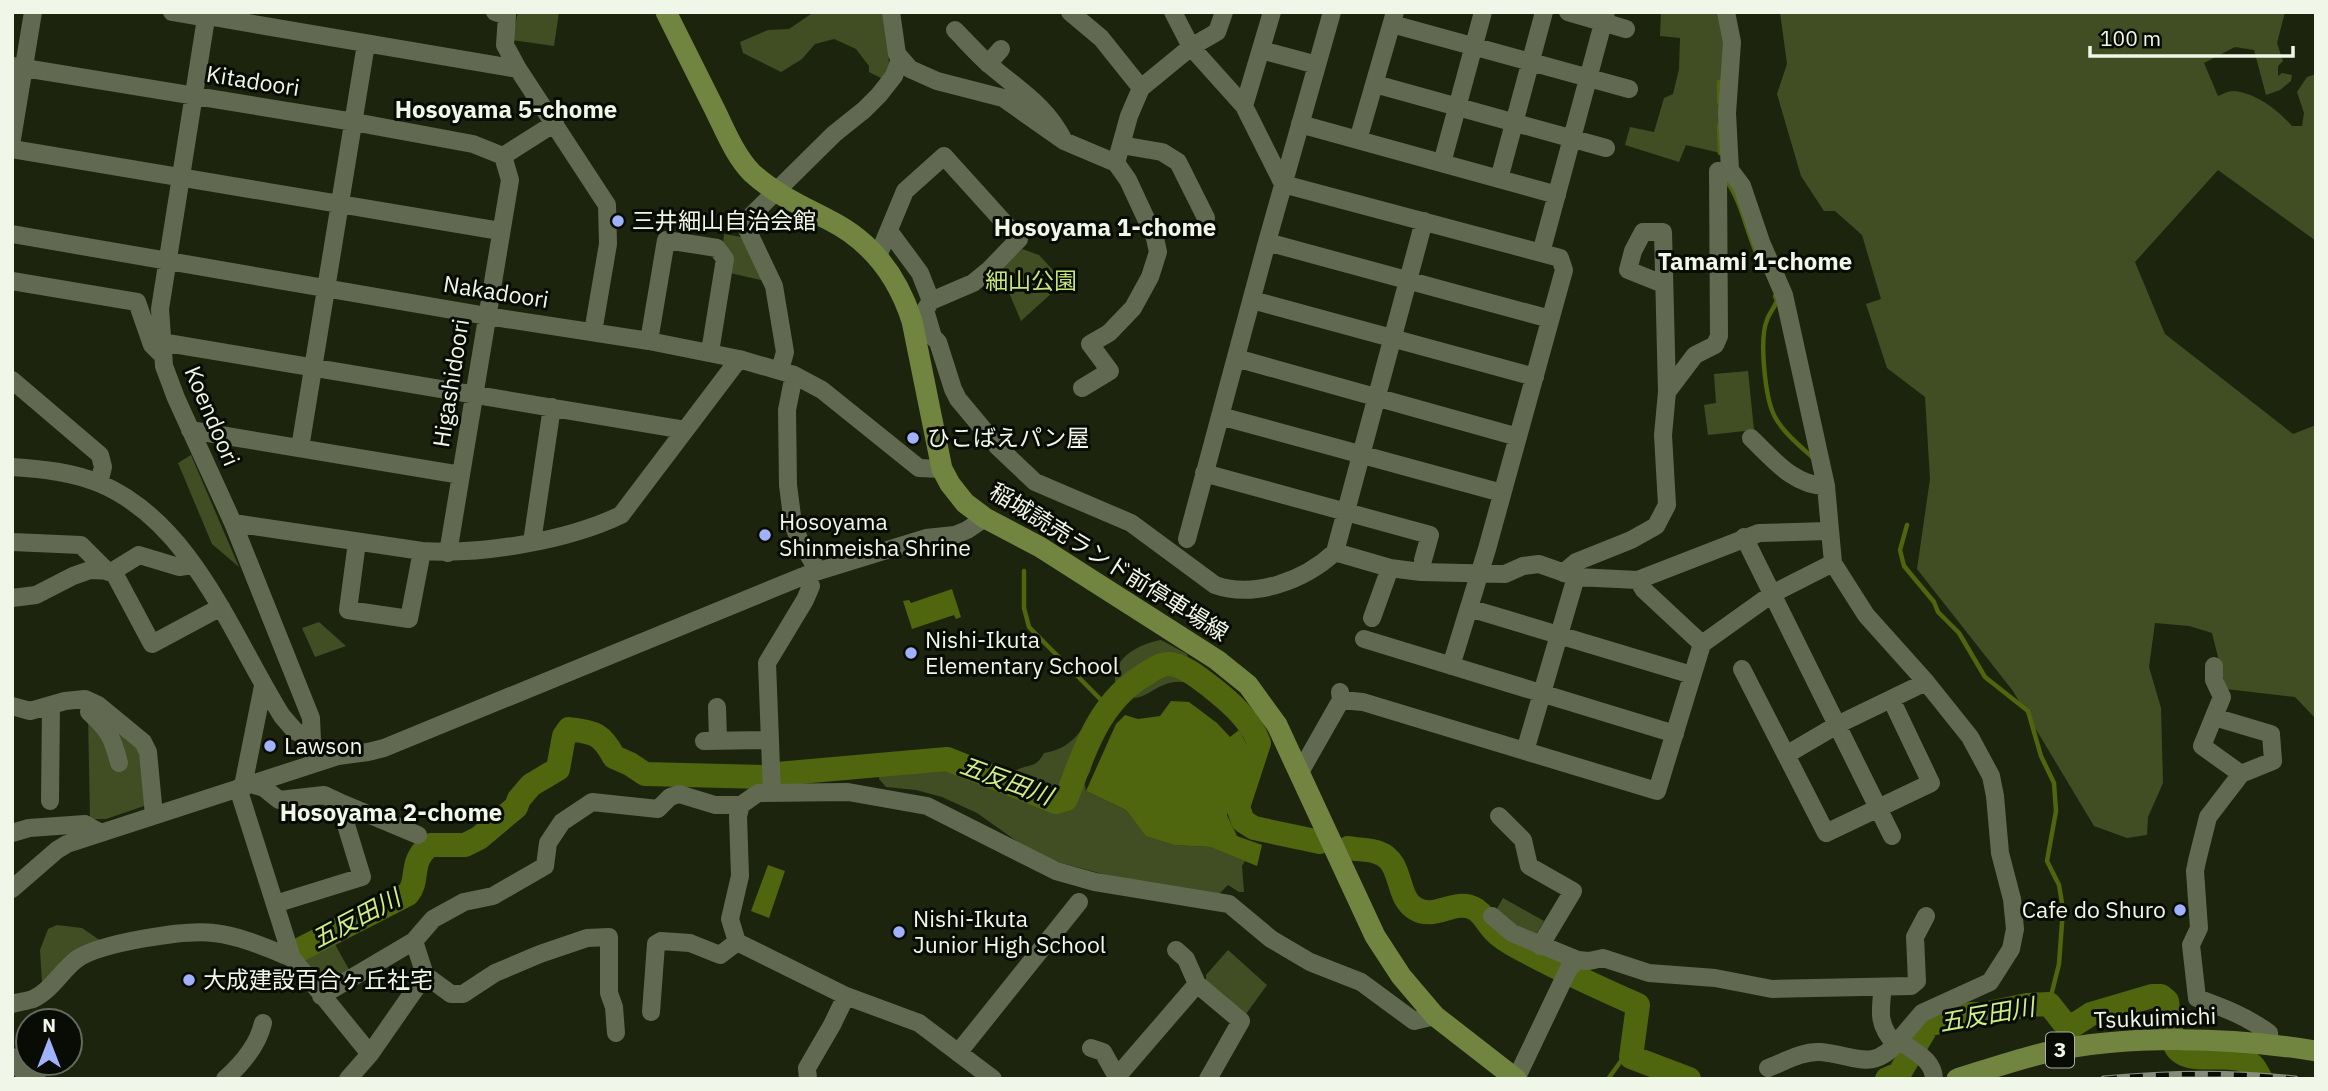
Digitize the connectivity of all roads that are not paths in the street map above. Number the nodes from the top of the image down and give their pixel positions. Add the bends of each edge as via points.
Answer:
1 (33, 12) edge
2 (172, 12) edge
3 (495, 12) edge
4 (666, 12) edge
5 (891, 12) edge
6 (1070, 12) edge
7 (1173, 12) edge
8 (1224, 12) edge
9 (1272, 12) edge
10 (1332, 12) edge
11 (1483, 12) edge
12 (1544, 12) edge
13 (1568, 12) edge
14 (1726, 12) edge
15 (207, 15) edge
16 (1393, 18) edge
17 (1605, 18) edge
18 (1626, 29) dead end
19 (955, 30) dead end
20 (366, 44) junction
21 (1472, 46) junction
22 (1191, 47) junction
23 (1001, 49) dead end
24 (1261, 50) junction
25 (900, 59) junction
26 (1531, 62) junction
27 (988, 64) junction
28 (1317, 65) junction
29 (18, 67) edge
30 (518, 69) junction
31 (1588, 78) junction
32 (1375, 84) junction
33 (1141, 88) junction
34 (1629, 89) dead end
35 (193, 97) junction
36 (1457, 105) junction
37 (1244, 106) junction
38 (1513, 121) junction
39 (354, 122) junction
40 (555, 123) junction
41 (1300, 124) junction
42 (1572, 137) junction
43 (12, 139) edge
44 (1358, 140) junction
45 (1063, 141) junction
46 (1121, 145) junction
47 (1606, 148) dead end
48 (12, 149) edge
49 (503, 156) junction
50 (1116, 163) junction
51 (1442, 163) junction
52 (1730, 170) junction
53 (180, 177) junction
54 (1499, 179) junction
55 (1283, 184) junction
56 (776, 193) junction
57 (1557, 195) junction
58 (340, 204) junction
59 (1206, 218) dead end
60 (1424, 221) junction
61 (500, 231) junction
62 (889, 231) junction
63 (12, 234) edge
64 (1267, 242) junction
65 (1541, 253) junction
66 (878, 257) junction
67 (166, 261) junction
68 (1408, 280) junction
69 (12, 281) edge
70 (1664, 284) dead end
71 (326, 288) junction
72 (1252, 300) junction
73 (931, 301) junction
74 (487, 316) junction
75 (1550, 319) junction
76 (593, 331) junction
77 (1392, 338) junction
78 (649, 341) junction
79 (162, 342) junction
80 (710, 352) junction
81 (1236, 358) junction
82 (739, 359) junction
83 (164, 366) junction
84 (313, 367) junction
85 (787, 372) junction
86 (1535, 377) junction
87 (12, 380) edge
88 (1082, 388) dead end
89 (1667, 392) junction
90 (474, 394) junction
91 (1376, 398) junction
92 (552, 407) junction
93 (1220, 416) junction
94 (190, 430) junction
95 (685, 430) junction
96 (1518, 437) junction
97 (1751, 438) dead end
98 (300, 447) junction
99 (1361, 455) junction
100 (12, 467) edge
101 (942, 468) junction
102 (1205, 473) junction
103 (461, 475) junction
104 (99, 483) junction
105 (1826, 486) junction
106 (1503, 493) junction
107 (1346, 511) junction
108 (985, 518) junction
109 (233, 523) junction
110 (1829, 531) junction
111 (1744, 537) junction
112 (1187, 539) dead end
113 (357, 541) junction
114 (12, 542) edge
115 (532, 542) junction
116 (422, 551) junction
117 (1335, 552) junction
118 (448, 553) junction
119 (1423, 560) dead end
120 (1833, 563) junction
121 (193, 565) junction
122 (1390, 568) junction
123 (111, 572) junction
124 (812, 573) junction
125 (1479, 575) junction
126 (1570, 575) junction
127 (1638, 580) junction
128 (12, 583) edge
129 (1772, 594) junction
130 (20, 597) edge
131 (220, 607) junction
132 (1469, 608) junction
133 (1372, 618) dead end
134 (1558, 636) junction
135 (1364, 639) dead end
136 (1702, 645) junction
137 (1451, 666) junction
138 (2214, 666) dead end
139 (1742, 669) dead end
140 (1692, 675) junction
141 (1926, 682) junction
142 (263, 686) junction
143 (1541, 693) junction
144 (1891, 699) junction
145 (91, 702) junction
146 (51, 705) junction
147 (12, 706) edge
148 (717, 707) dead end
149 (2214, 718) junction
150 (1837, 725) junction
151 (1675, 734) junction
152 (312, 740) junction
153 (770, 740) junction
154 (1525, 751) junction
155 (1786, 755) junction
156 (319, 762) junction
157 (119, 763) dead end
158 (1299, 774) junction
159 (2241, 774) junction
160 (244, 786) junction
161 (772, 793) junction
162 (50, 801) dead end
163 (339, 802) junction
164 (741, 805) junction
165 (1878, 807) junction
166 (154, 815) junction
167 (1499, 816) dead end
168 (12, 833) edge
169 (101, 833) junction
170 (418, 835) dead end
171 (1892, 836) dead end
172 (12, 889) edge
173 (1079, 902) dead end
174 (275, 904) junction
175 (1492, 916) dead end
176 (1926, 916) dead end
177 (414, 942) junction
178 (737, 942) junction
179 (1540, 946) junction
180 (1177, 950) dead end
181 (292, 958) junction
182 (1570, 968) junction
183 (425, 975) junction
184 (1197, 984) junction
185 (1883, 987) junction
186 (321, 996) junction
187 (846, 996) junction
188 (12, 1004) edge
189 (651, 1012) dead end
190 (1435, 1016) junction
191 (263, 1023) dead end
192 (616, 1033) dead end
193 (2270, 1044) junction
194 (1904, 1046) junction
195 (1091, 1048) dead end
196 (2316, 1051) edge
197 (958, 1052) junction
198 (370, 1054) junction
199 (12, 1057) edge
200 (1768, 1068) dead end
201 (1116, 1078) edge
202 (28, 1079) edge
203 (225, 1079) edge
204 (348, 1079) edge
205 (808, 1079) edge
206 (993, 1079) edge
207 (1208, 1079) edge
208 (1516, 1079) edge
209 (1934, 1079) edge
210 (1957, 1079) edge

1 - 29 street
2 - 15 street
3 - 30 street via 507,16 505,45
4 - 56 main road, 稲城読売ランド前停車場線 via 731,142 751,171
5 - 25 street
6 - 33 street via 1101,38
7 - 22 street
8 - 22 street via 1217,32
9 - 24 street
10 - 28 street
11 - 21 street
12 - 26 street
13 - 17 street
14 - 52 street via 1732,42 1727,113
15 - 20 street
15 - 35 street, Koendoori
16 - 21 street
16 - 32 street
17 - 18 street
17 - 31 street
19 - 27 street
20 - 30 street
20 - 39 street
21 - 26 street
21 - 36 street
22 - 33 street
22 - 37 street
23 - 27 street
24 - 28 street
24 - 37 street
25 - 45 street via 937,81 1003,98
25 - 56 street via 879,95
26 - 31 street
26 - 38 street
27 - 45 street via 1043,108
28 - 41 street
29 - 35 street, Kitadoori
29 - 43 street
30 - 40 street
31 - 34 street
31 - 42 street
32 - 36 street
32 - 44 street
33 - 46 street
35 - 39 street, Kitadoori
35 - 53 street, Koendoori
36 - 38 street
36 - 51 street
37 - 55 street
38 - 42 street
38 - 54 street
39 - 49 street, Kitadoori via 473,144
39 - 58 street
40 - 49 street
40 - 76 street via 607,205 608,244
41 - 44 street
41 - 55 street
42 - 47 street
42 - 57 street
44 - 51 street
45 - 50 street
46 - 50 street
46 - 59 street via 1162,152 1178,162
48 - 53 street
49 - 61 street, Higashidoori via 510,180
50 - 88 street via 1128,180 1158,253 1133,308 1109,333 1090,344 1110,371
51 - 54 street
52 - 89 street via 1718,171 1719,336 1715,345 1695,355
52 - 105 street via 1742,186 1784,295
53 - 58 street
53 - 67 street, Koendoori
54 - 57 street
55 - 60 street
55 - 64 street
56 - 66 main road, 稲城読売ランド前停車場線 via 832,221
56 - 85 street via 744,223 774,286
57 - 65 street
58 - 61 street
58 - 71 street
60 - 65 street
60 - 68 street
61 - 74 street, Higashidoori
62 - 66 street
62 - 73 street via 920,273
62 - 73 street via 905,191 944,156 1019,239 973,283
63 - 67 street, Nakadoori
64 - 68 street
64 - 72 street
65 - 75 street via 1560,258 1564,270
66 - 101 main road, 稲城読売ランド前停車場線 via 904,298 912,321
67 - 71 street, Nakadoori
67 - 79 street, Koendoori via 160,309
68 - 75 street
68 - 77 street
69 - 83 street via 137,302
70 - 89 street
71 - 74 street, Nakadoori
71 - 84 street
72 - 77 street
72 - 81 street
73 - 117 street via 925,310 958,399 1035,482 1131,523 1226,589 1292,581
74 - 76 street, Nakadoori
74 - 90 street, Higashidoori
75 - 86 street
76 - 78 street, Nakadoori
77 - 86 street
77 - 91 street
78 - 80 street, Nakadoori
78 - 80 street via 666,240 717,248 725,259
79 - 83 street, Koendoori
79 - 84 street
80 - 82 street, Nakadoori
81 - 91 street
81 - 93 street
82 - 85 street, Nakadoori
82 - 95 street
83 - 94 street, Koendoori
84 - 90 street
84 - 98 street
85 - 101 street, Nakadoori via 837,400 919,468
85 - 124 street via 791,511
86 - 96 street
87 - 104 street via 100,454
89 - 126 street via 1662,435 1667,505 1656,526 1576,562
90 - 92 street
90 - 103 street, Higashidoori
91 - 96 street
91 - 99 street
92 - 95 street
92 - 115 street
93 - 99 street
93 - 102 street
94 - 98 street
94 - 109 street, Koendoori
95 - 115 street via 621,515 596,527
96 - 106 street
97 - 105 street via 1788,473 1813,486
98 - 103 street
99 - 106 street
99 - 107 street
100 - 104 street
101 - 108 main road, 稲城読売ランド前停車場線 via 965,503
102 - 107 street
102 - 112 street
103 - 118 street, Higashidoori
104 - 121 street via 152,517
105 - 110 street
106 - 125 street
107 - 117 street
107 - 119 street via 1430,535
108 - 124 street via 955,534 926,538
108 - 158 main road, 稲城読売ランド前停車場線 via 1040,547 1217,660 1248,685 1277,725
109 - 113 street
109 - 152 street, Koendoori via 311,718
110 - 111 street
110 - 120 street
111 - 127 street
111 - 129 street
113 - 116 street
113 - 116 street via 348,610 410,619
114 - 123 street via 81,545
115 - 118 street
116 - 118 street
117 - 122 street
120 - 129 street
120 - 141 street via 1866,615
121 - 123 street via 179,567 139,555
121 - 131 street
122 - 125 street
122 - 133 street
123 - 130 street via 90,570 36,595
123 - 131 street via 152,644
124 - 153 street via 805,600 766,663
124 - 156 street via 384,748
125 - 126 street via 1505,574 1539,564
125 - 132 street
126 - 127 street
126 - 134 street
127 - 136 street
128 - 130 street
129 - 136 street
129 - 150 street
131 - 142 street
132 - 134 street
132 - 137 street
134 - 140 street
134 - 143 street
135 - 137 street
136 - 140 street
137 - 143 street
138 - 149 street via 2222,697
139 - 155 street
140 - 151 street
141 - 144 street
141 - 194 street via 1970,737 1992,776 2000,853 2015,929 2011,949 1990,982 1922,1013
142 - 152 street via 288,724
142 - 160 street
143 - 151 street
143 - 154 street
144 - 150 street
144 - 165 street via 1931,783
145 - 146 street
145 - 157 street via 89,711 110,734
145 - 166 street via 143,742
146 - 147 street via 30,711
146 - 162 street
148 - 153 street via 711,741
149 - 159 street via 2202,746
149 - 159 street via 2271,734 2273,761
150 - 155 street
150 - 165 street
151 - 154 street via 1657,791
152 - 156 street, Koendoori
153 - 161 street
154 - 158 street via 1341,696
155 - 165 street via 1826,833
156 - 160 street
158 - 190 main road, 稲城読売ランド前停車場線 via 1375,936
159 - 193 street via 2208,817 2195,871 2199,928 2191,945 2197,998 2238,1012 2269,1033
160 - 163 street via 264,788 279,800 324,795
160 - 166 street
160 - 174 street
161 - 164 street via 758,793
161 - 190 street via 848,792 927,806 1056,871 1229,905 1271,939 1310,962 1361,982 1414,1021
163 - 170 street
163 - 174 street via 362,877
164 - 177 street via 715,805 679,794 658,809 592,802 562,822 548,843 545,866 493,896 464,902 433,919
164 - 178 street via 740,876 730,919
165 - 171 street
166 - 169 street
167 - 179 street via 1523,840 1529,866 1573,891
168 - 169 street via 85,824
169 - 172 street via 57,850
173 - 197 street
174 - 181 street
175 - 179 street via 1512,933
176 - 185 street via 1915,937 1917,981 1911,986
177 - 183 street
177 - 186 street
178 - 187 street
178 - 189 street via 720,955 690,943 656,944
179 - 182 street
180 - 184 street
181 - 186 street
181 - 188 street via 212,932 99,947 78,958 40,995
182 - 185 street via 1603,958 1649,972 1772,989
182 - 208 street
183 - 192 street via 452,994 463,994 495,973 540,954 587,938 609,937 608,993
183 - 198 street
184 - 201 street
184 - 207 street via 1241,1021
185 - 194 street via 1880,1018 1890,1039
186 - 198 street
187 - 197 street via 919,1023
187 - 205 street via 807,1068
190 - 208 main road, 稲城読売ランド前停車場線
191 - 203 street via 260,1036
193 - 196 main road, Tsukuimichi / 3
193 - 210 main road, Tsukuimichi / 3 via 2174,1040 2084,1046 2046,1052
194 - 200 street via 1861,1061 1820,1052 1804,1054
194 - 209 street via 1927,1060
195 - 201 street via 1103,1052
197 - 206 street
198 - 204 street
199 - 202 street

